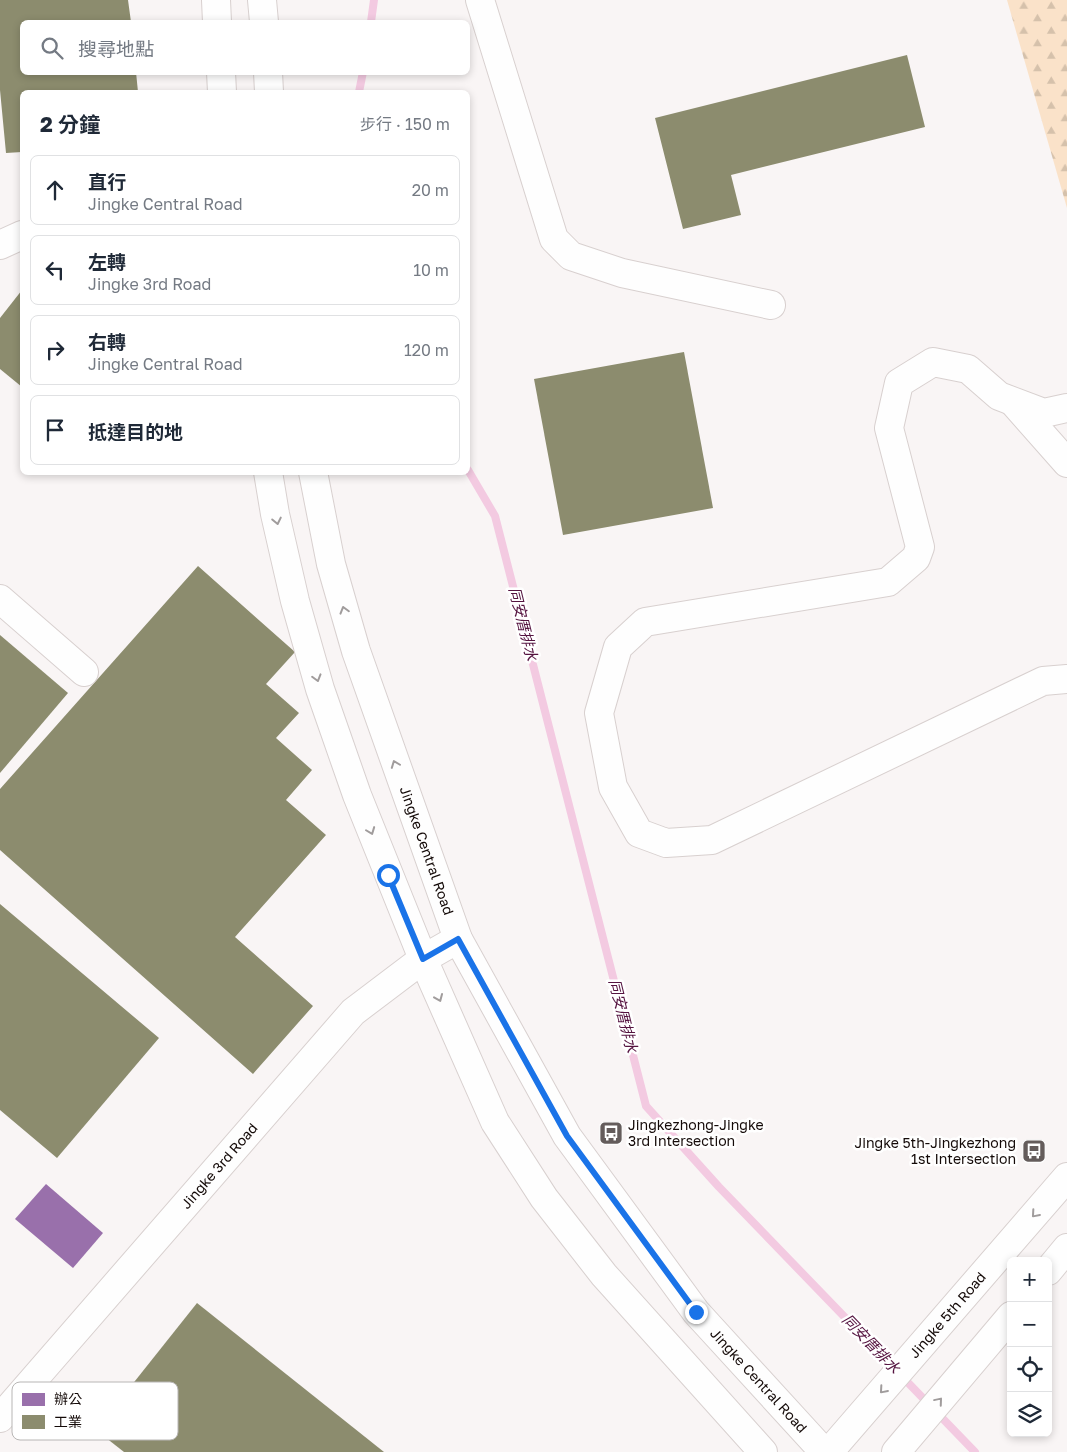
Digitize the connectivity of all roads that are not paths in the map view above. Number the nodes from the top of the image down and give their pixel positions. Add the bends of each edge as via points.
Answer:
1 (216, 0) edge
2 (262, 0) edge
3 (480, 0) edge
4 (217, 20) edge
5 (264, 20) edge
6 (220, 75) edge
7 (268, 75) edge
8 (222, 90) edge
9 (269, 90) edge
10 (20, 236) edge
11 (0, 245) edge
12 (772, 305) dead end
13 (1011, 400) junction
14 (1067, 408) edge
15 (1067, 463) edge
16 (268, 475) edge
17 (314, 475) edge
18 (0, 599) edge
19 (84, 672) dead end
20 (1067, 679) edge
21 (458, 939) junction
22 (423, 959) junction
23 (1067, 1177) edge
24 (1067, 1248) edge
25 (1052, 1266) edge
26 (1007, 1321) edge
27 (31, 1382) edge
28 (12, 1404) edge
29 (0, 1418) edge
30 (763, 1452) edge
31 (824, 1452) edge
32 (829, 1452) edge
33 (896, 1452) edge

1 - 4 street
2 - 5 street
3 - 12 street via 554,240 571,256 622,273
6 - 8 street
7 - 9 street
10 - 11 street
13 - 14 street via 1044,413
13 - 15 street
13 - 20 street via 999,396 968,368 933,362 899,383 889,428 920,546 916,558 888,582 645,622 618,648 599,712 613,787 639,833 666,842 712,840 1044,681
16 -> 22 street via 295,601 320,689 357,795
21 -> 17 street, Jingke Central Road via 356,651 332,564
18 - 19 street
21 - 22 street, Jingke 3rd Road
21 - 31 street, Jingke Central Road via 567,1136 696,1312
22 - 27 street, Jingke 3rd Road via 353,1012
22 -> 30 street via 495,1122 544,1198 604,1275
23 -> 32 street, Jingke 5th Road
24 - 25 street
33 -> 26 street
28 - 29 street, Jingke 3rd Road

